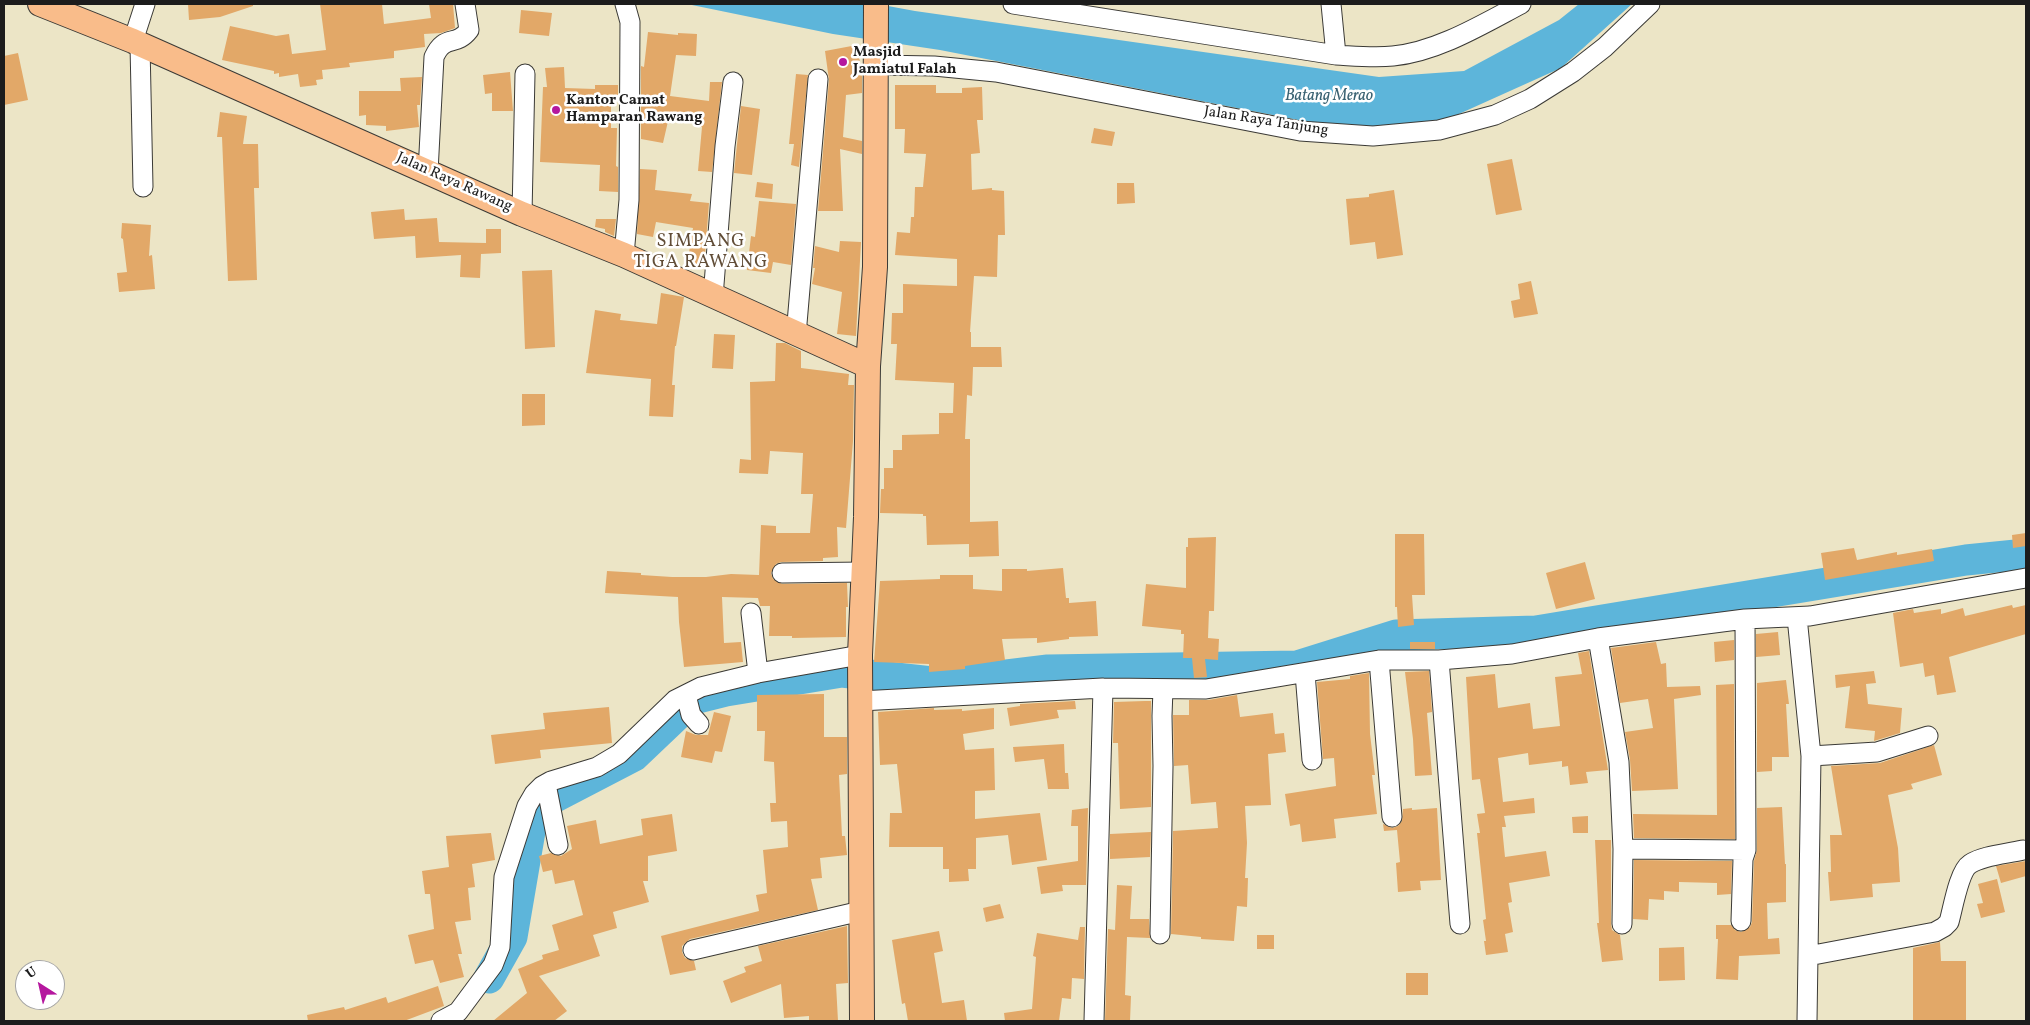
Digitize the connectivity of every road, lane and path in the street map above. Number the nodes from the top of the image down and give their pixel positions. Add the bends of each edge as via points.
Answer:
1 (40, 4) edge
2 (144, 4) edge
3 (465, 4) edge
4 (625, 4) edge
5 (876, 4) edge
6 (1013, 4) edge
7 (1331, 4) edge
8 (1521, 4) edge
9 (1650, 4) edge
10 (137, 43) junction
11 (1336, 55) junction
12 (877, 58) junction
13 (525, 74) dead end
14 (818, 79) dead end
15 (733, 82) dead end
16 (428, 172) junction
17 (143, 188) dead end
18 (522, 214) junction
19 (624, 255) junction
20 (712, 297) junction
21 (796, 335) junction
22 (868, 366) junction
23 (864, 572) junction
24 (782, 574) dead end
25 (2026, 578) edge
26 (751, 613) dead end
27 (1797, 617) junction
28 (1745, 619) junction
29 (1598, 638) junction
30 (860, 660) junction
31 (1379, 660) junction
32 (1439, 660) junction
33 (758, 673) junction
34 (1305, 673) junction
35 (1103, 688) junction
36 (1163, 689) junction
37 (860, 697) junction
38 (1928, 736) dead end
39 (1811, 756) junction
40 (1312, 760) dead end
41 (547, 787) junction
42 (1392, 817) dead end
43 (558, 844) dead end
44 (1623, 849) junction
45 (1746, 850) junction
46 (2023, 850) dead end
47 (861, 911) junction
48 (1741, 921) dead end
49 (1460, 924) dead end
50 (1622, 924) dead end
51 (1160, 934) dead end
52 (693, 950) dead end
53 (1808, 956) junction
54 (441, 1021) edge
55 (862, 1021) edge
56 (1094, 1021) edge
57 (1807, 1021) edge

1 - 10 main road, Jalan Raya Rawang
2 - 10 street
3 - 16 street via 469,30 464,37 444,42 434,57
4 - 19 street via 630,22 629,200
5 - 12 main road
6 - 11 street
7 - 11 street
8 - 11 street via 1476,28 1423,50 1394,56
9 - 12 street, Jalan Raya Tanjung via 1592,57 1530,99 1496,115 1439,130 1373,136 1300,131 996,72
10 - 16 main road, Jalan Raya Rawang
10 - 17 street
12 - 22 main road via 875,267
13 - 18 street
14 - 21 street
15 - 20 street
16 - 18 main road, Jalan Raya Rawang
18 - 19 main road, Jalan Raya Rawang
19 - 20 main road, Jalan Raya Rawang
20 - 21 main road, Jalan Raya Rawang
21 - 22 main road, Jalan Raya Rawang
22 - 23 main road
23 - 24 street
23 - 30 main road
25 - 27 street
26 - 33 street
27 - 28 street
27 - 39 street
28 - 29 street
28 - 45 street
29 - 32 street via 1512,654
29 - 44 street via 1619,762
30 - 33 street
30 - 37 main road
31 - 32 street
31 - 34 street
31 - 42 street
32 - 49 street
33 - 41 street via 702,687 691,708 675,700 619,754 597,767
34 - 36 street via 1206,689
34 - 40 street
35 - 36 street
35 - 37 street
35 - 56 street
36 - 51 street
37 - 47 main road
38 - 39 street via 1877,752
39 - 53 street
41 - 43 street
41 - 54 street via 534,794 526,806 504,877 500,947 493,965 458,1012
44 - 45 street
44 - 50 street
45 - 48 street
46 - 53 street via 1969,864 1963,871 1949,922 1934,932
47 - 52 street
47 - 55 main road
53 - 57 street

